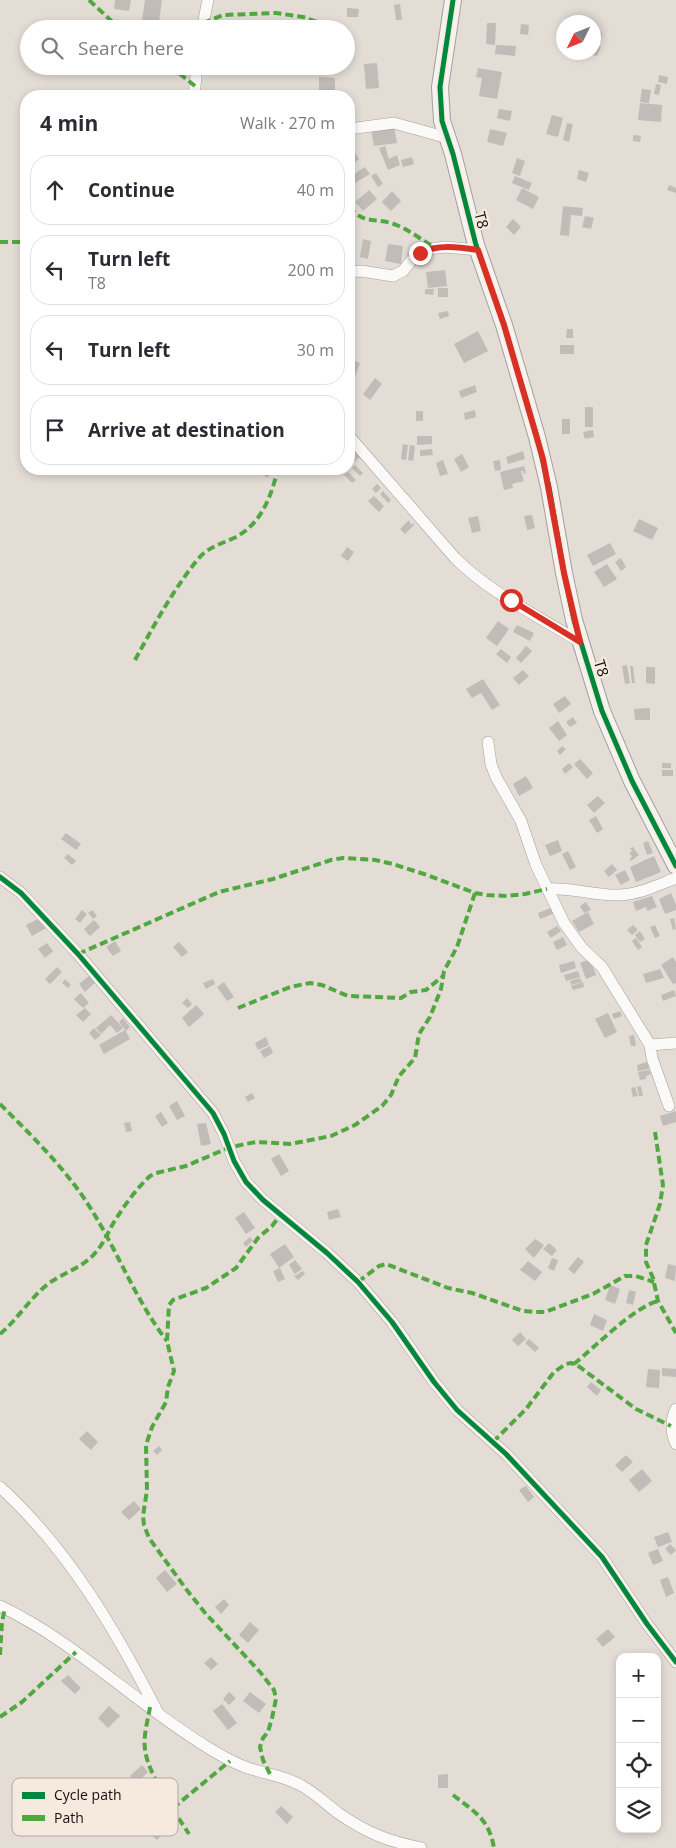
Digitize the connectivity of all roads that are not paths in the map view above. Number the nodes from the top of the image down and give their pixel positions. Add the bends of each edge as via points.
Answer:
1 (208, 0) edge
2 (453, 0) edge
3 (204, 20) edge
4 (196, 75) edge
5 (195, 90) edge
6 (355, 129) edge
7 (448, 138) junction
8 (478, 250) junction
9 (355, 272) edge
10 (355, 443) edge
11 (580, 642) junction
12 (488, 742) dead end
13 (676, 866) edge
14 (0, 877) edge
15 (676, 878) edge
16 (546, 889) junction
17 (676, 1043) edge
18 (650, 1046) junction
19 (669, 1106) dead end
20 (676, 1409) edge
21 (676, 1444) edge
22 (0, 1487) edge
23 (0, 1606) edge
24 (676, 1662) edge
25 (158, 1712) junction
26 (421, 1848) edge

1 - 3 street
2 - 7 street, T8 via 440,87 442,116
4 - 5 street
6 - 7 street via 394,123
7 - 8 street, T8
8 - 9 street via 427,249 393,276
8 - 11 street, T8 via 504,325 543,459
10 - 11 street via 470,573
11 - 13 street, T8 via 602,711 632,780
12 - 16 street via 496,777 521,821
14 - 24 street via 21,893 84,961 213,1113 246,1182 358,1282 457,1410 506,1454 602,1557
15 - 16 street via 619,895
16 - 18 street via 572,935 602,967
17 - 18 street
18 - 19 street
20 - 21 street via 671,1426
22 - 25 street via 33,1519 96,1601
23 - 25 street via 59,1640
25 - 26 street via 230,1761 291,1780 360,1827 383,1839

